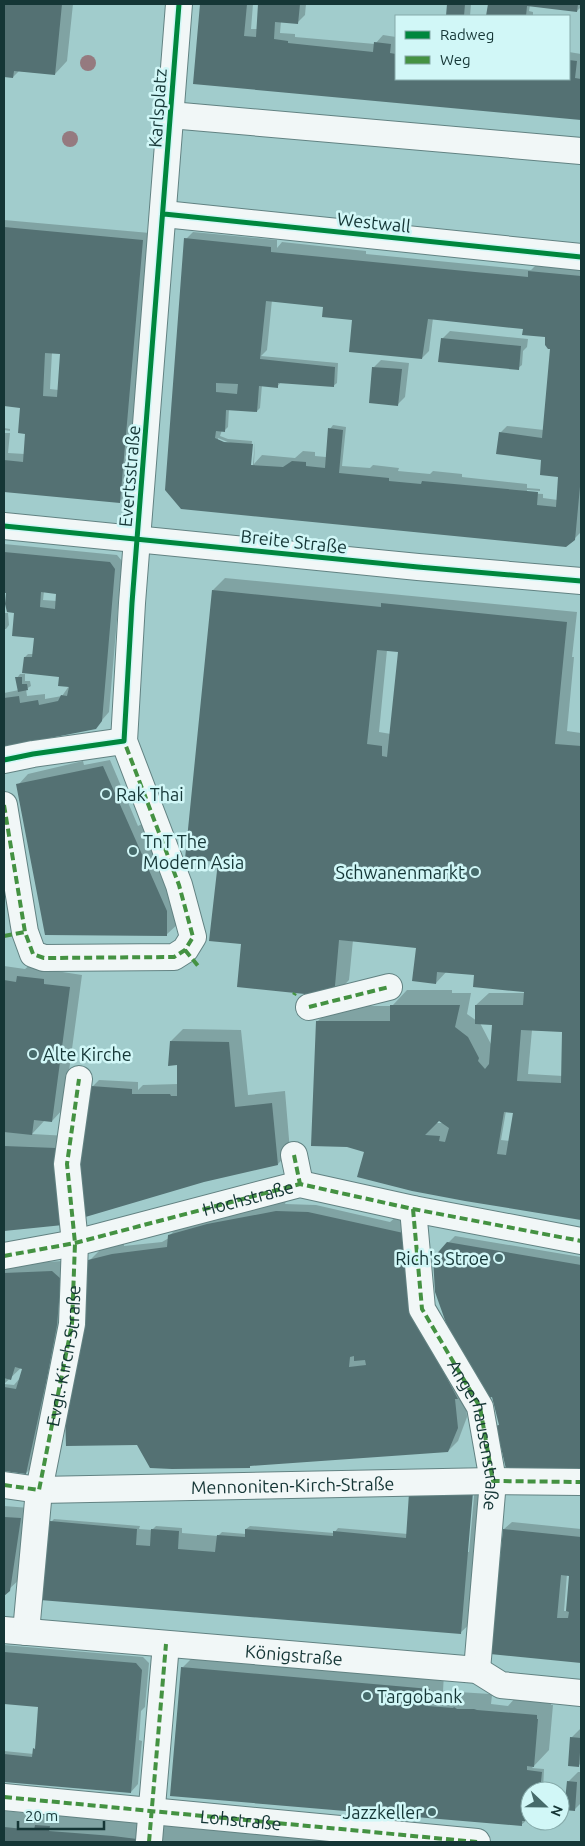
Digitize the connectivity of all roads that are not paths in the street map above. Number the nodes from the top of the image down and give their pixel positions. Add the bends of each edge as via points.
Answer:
1 (179, 4) edge
2 (170, 115) junction
3 (581, 151) edge
4 (164, 214) junction
5 (581, 257) edge
6 (4, 526) edge
7 (138, 539) junction
8 (581, 581) edge
9 (124, 741) junction
10 (4, 760) edge
11 (4, 805) edge
12 (14, 934) edge
13 (389, 987) dead end
14 (309, 1008) dead end
15 (80, 1079) dead end
16 (294, 1155) dead end
17 (300, 1184) junction
18 (413, 1209) junction
19 (581, 1241) edge
20 (75, 1243) junction
21 (4, 1256) edge
22 (493, 1481) junction
23 (581, 1482) edge
24 (4, 1485) edge
25 (39, 1490) junction
26 (15, 1631) edge
27 (166, 1644) junction
28 (477, 1670) junction
29 (581, 1693) edge
30 (4, 1797) edge
31 (152, 1810) junction
32 (149, 1840) dead end
33 (477, 1842) edge

1 - 2 street, Karlsplatz
2 - 3 street
2 - 4 street, Karlsplatz
4 - 5 street, Westwall
4 - 7 street, Evertsstraße
6 - 7 street, Breite Straße
7 - 8 street, Breite Straße
7 - 9 street, Evertsstraße
9 - 10 street
9 - 12 street, Evertsstraße via 179,885 193,936 192,959 44,958 32,954
11 - 12 street
13 - 14 street
15 - 20 street, Evgl.-Kirch-Straße via 67,1164
16 - 17 street
17 - 18 street, Hochstraße
17 - 20 street, Hochstraße
18 - 19 street, Hochstraße
18 - 22 street, Angerhausenstraße via 422,1309 480,1407
20 - 21 street, Hochstraße
20 - 25 street, Evgl.-Kirch-Straße via 72,1324
22 - 23 street, Mennoniten-Kirch-Straße
22 - 25 street, Mennoniten-Kirch-Straße
22 - 28 street, Angerhausenstraße
24 - 25 street, Mennoniten-Kirch-Straße
25 - 26 street, Evgl.-Kirch-Straße
26 - 27 street, Königstraße
27 - 28 street, Königstraße
27 - 31 street
28 - 29 street, Königstraße via 500,1685
30 - 31 street, Lohstraße
31 - 32 street
31 - 33 street, Lohstraße

